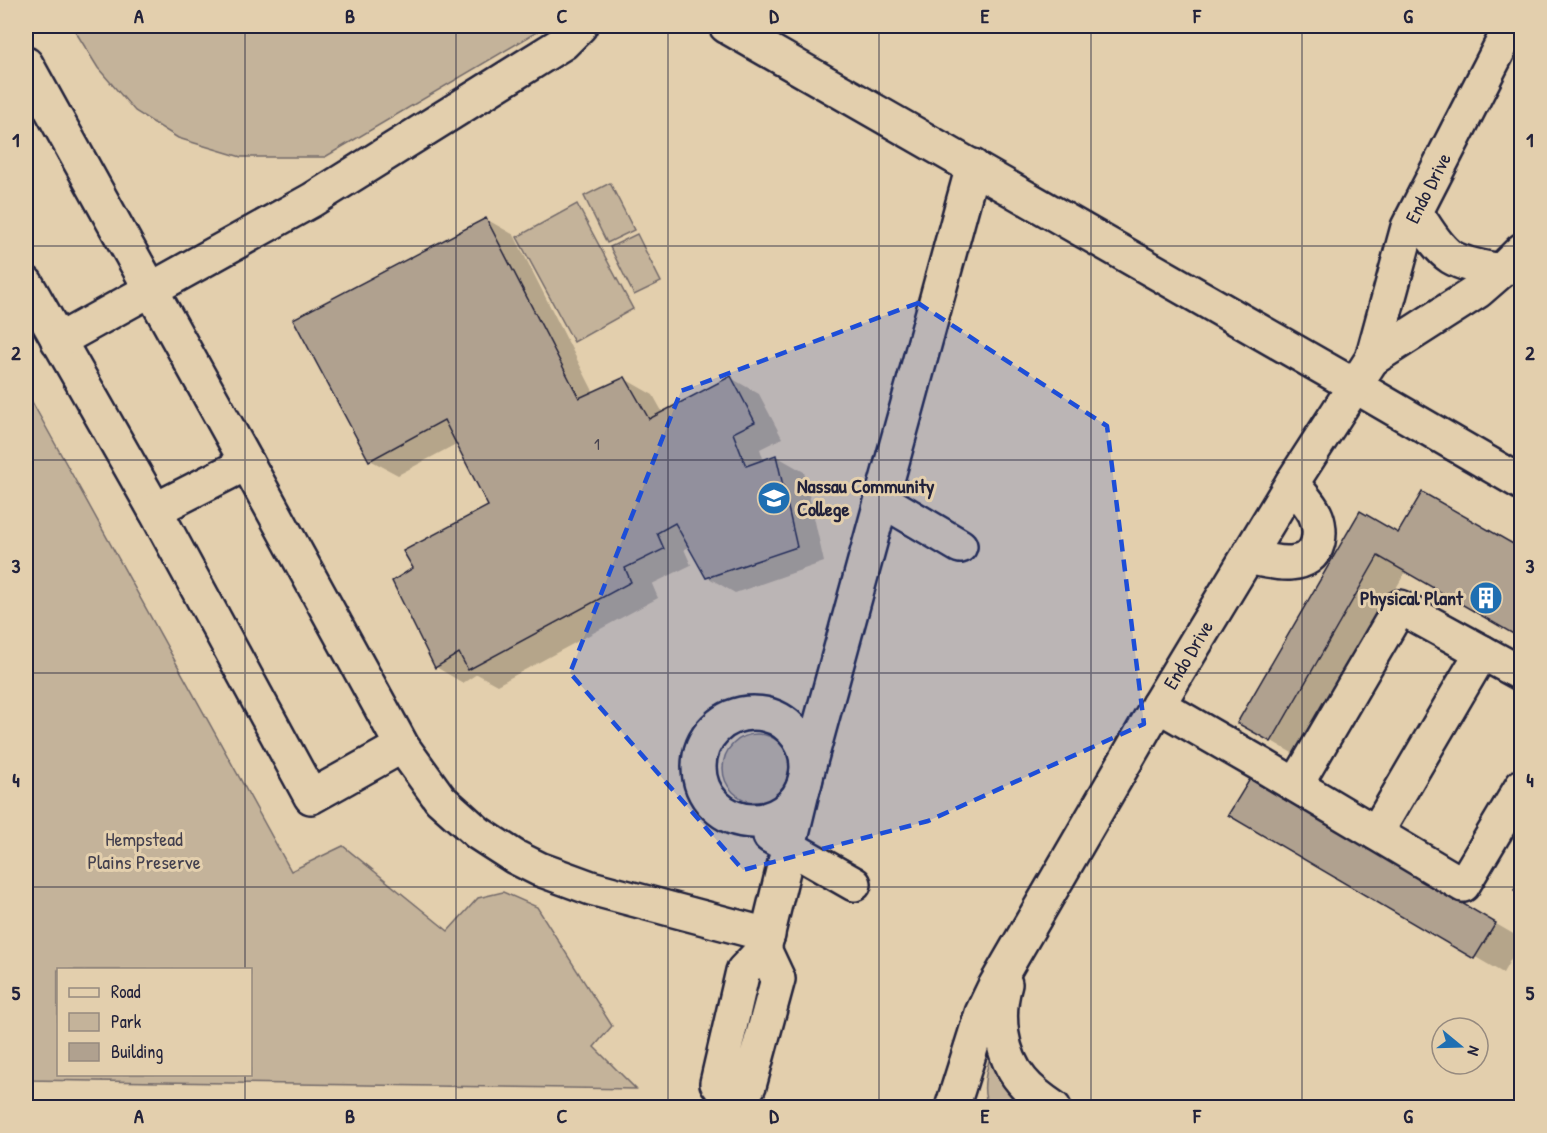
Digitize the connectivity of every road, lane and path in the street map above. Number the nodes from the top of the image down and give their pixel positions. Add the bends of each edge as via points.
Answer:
1 (580, 26) edge
2 (726, 26) edge
3 (1511, 26) edge
4 (26, 64) edge
5 (973, 166) junction
6 (1416, 213) junction
7 (1511, 260) edge
8 (26, 283) edge
9 (152, 289) junction
10 (58, 341) junction
11 (1364, 372) junction
12 (247, 464) junction
13 (1292, 483) junction
14 (1521, 483) edge
15 (882, 500) junction
16 (155, 510) junction
17 (960, 546) dead end
18 (1248, 557) junction
19 (1482, 652) junction
20 (1521, 675) edge
21 (1158, 705) junction
22 (402, 746) junction
23 (805, 780) junction
24 (1296, 785) junction
25 (1521, 786) edge
26 (743, 821) junction
27 (1376, 833) junction
28 (788, 846) junction
29 (854, 884) dead end
30 (766, 942) junction
31 (1013, 956) junction
32 (732, 1105) edge
33 (952, 1107) edge
34 (1054, 1107) edge

1 - 9 lane via 562,43 312,200
2 - 5 lane
3 - 6 lane, Endo Drive
4 - 9 lane
5 - 11 lane
5 - 15 lane
6 - 7 lane via 1451,257 1474,266
6 - 11 lane, Endo Drive via 1408,227
7 - 11 lane, Endo Drive via 1478,291
8 - 10 lane
9 - 10 lane
9 - 12 lane
10 - 16 lane
11 - 13 lane, Endo Drive
11 - 14 lane
12 - 16 lane
12 - 22 lane
13 - 18 lane, Endo Drive
13 - 18 lane via 1316,515 1320,534 1316,550 1302,562 1278,563
15 - 17 lane
15 - 23 lane
16 - 22 lane via 311,797
18 - 21 lane, Endo Drive
19 - 20 lane
19 - 24 lane via 1400,607
19 - 27 lane
21 - 24 lane
21 - 31 lane, Endo Drive
22 - 30 lane via 440,799 478,833 539,870
23 - 26 lane via 798,797 786,810 770,819
23 - 26 lane via 807,763 803,747 783,722 749,713 731,717 716,727 705,742 699,778 718,809
23 - 28 lane
24 - 27 lane
25 - 27 lane via 1463,885
26 - 28 lane
28 - 29 lane
28 - 30 lane
30 - 32 lane via 778,979 749,1086
31 - 33 lane, Endo Drive via 982,1013
31 - 34 lane, Endo Drive via 1003,991 1003,1042 1021,1080

